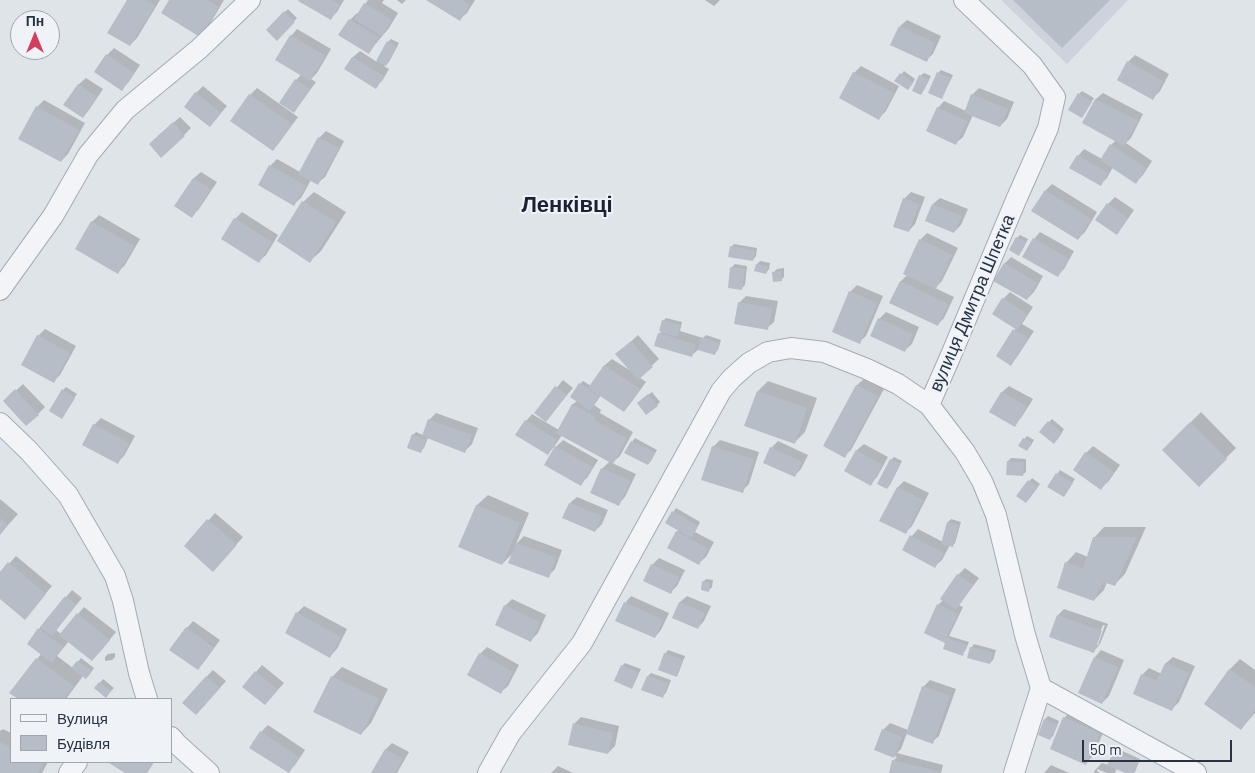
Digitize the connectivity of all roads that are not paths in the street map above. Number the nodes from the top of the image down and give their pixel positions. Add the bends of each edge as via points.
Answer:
1 (250, 0) edge
2 (964, 0) edge
3 (0, 290) edge
4 (928, 405) junction
5 (0, 423) edge
6 (1041, 688) junction
7 (147, 698) edge
8 (172, 738) edge
9 (209, 773) edge
10 (488, 773) edge
11 (1014, 773) edge
12 (1196, 773) edge

1 - 3 street via 199,49 125,110 88,155 53,216
2 - 4 street, вулиця Дмитра Шпетка via 1032,65 1055,97 1048,128
4 - 6 street, вулиця Дмитра Шпетка via 965,452 996,515
4 - 10 street via 898,384 824,352 791,348 768,352 749,363 721,391 582,643 510,734
5 - 7 street via 29,450 68,495 115,576
6 - 11 street
6 - 12 street
8 - 9 street

